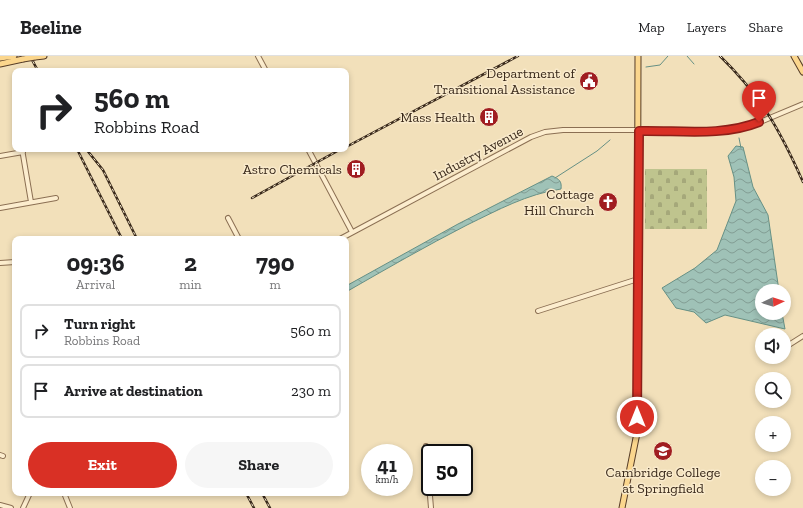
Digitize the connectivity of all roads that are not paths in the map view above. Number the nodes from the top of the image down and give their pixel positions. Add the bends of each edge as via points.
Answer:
1 (14, 56) edge
2 (44, 56) edge
3 (258, 56) edge
4 (638, 56) edge
5 (794, 56) edge
6 (0, 58) edge
7 (0, 64) edge
8 (264, 68) edge
9 (803, 72) edge
10 (803, 104) edge
11 (639, 131) junction
12 (15, 152) edge
13 (23, 152) edge
14 (310, 152) edge
15 (0, 156) edge
16 (56, 198) dead end
17 (31, 202) junction
18 (0, 208) edge
19 (228, 218) dead end
20 (352, 232) junction
21 (237, 236) edge
22 (345, 236) edge
23 (12, 262) edge
24 (0, 263) edge
25 (638, 279) junction
26 (538, 311) dead end
27 (803, 336) edge
28 (791, 344) edge
29 (29, 496) edge
30 (65, 496) edge
31 (430, 496) edge
32 (0, 505) edge
33 (11, 508) edge
34 (23, 508) edge
35 (70, 508) edge
36 (431, 508) edge
37 (622, 508) edge

1 - 6 main road
2 - 7 main road, bridge
3 - 8 street
4 - 11 main road
5 - 9 main road
10 - 11 street, Industry Avenue via 732,130
11 - 20 street, Industry Avenue via 563,130 534,136
11 - 25 main road
12 - 15 street
13 - 17 street
14 - 20 street
16 - 17 street
17 - 18 street
19 - 21 street
20 - 22 street, Industry Avenue
23 - 24 street
25 - 26 street
25 - 37 main road via 637,433
27 - 28 street
29 - 34 street
30 - 35 street
31 - 36 street
32 - 33 street

